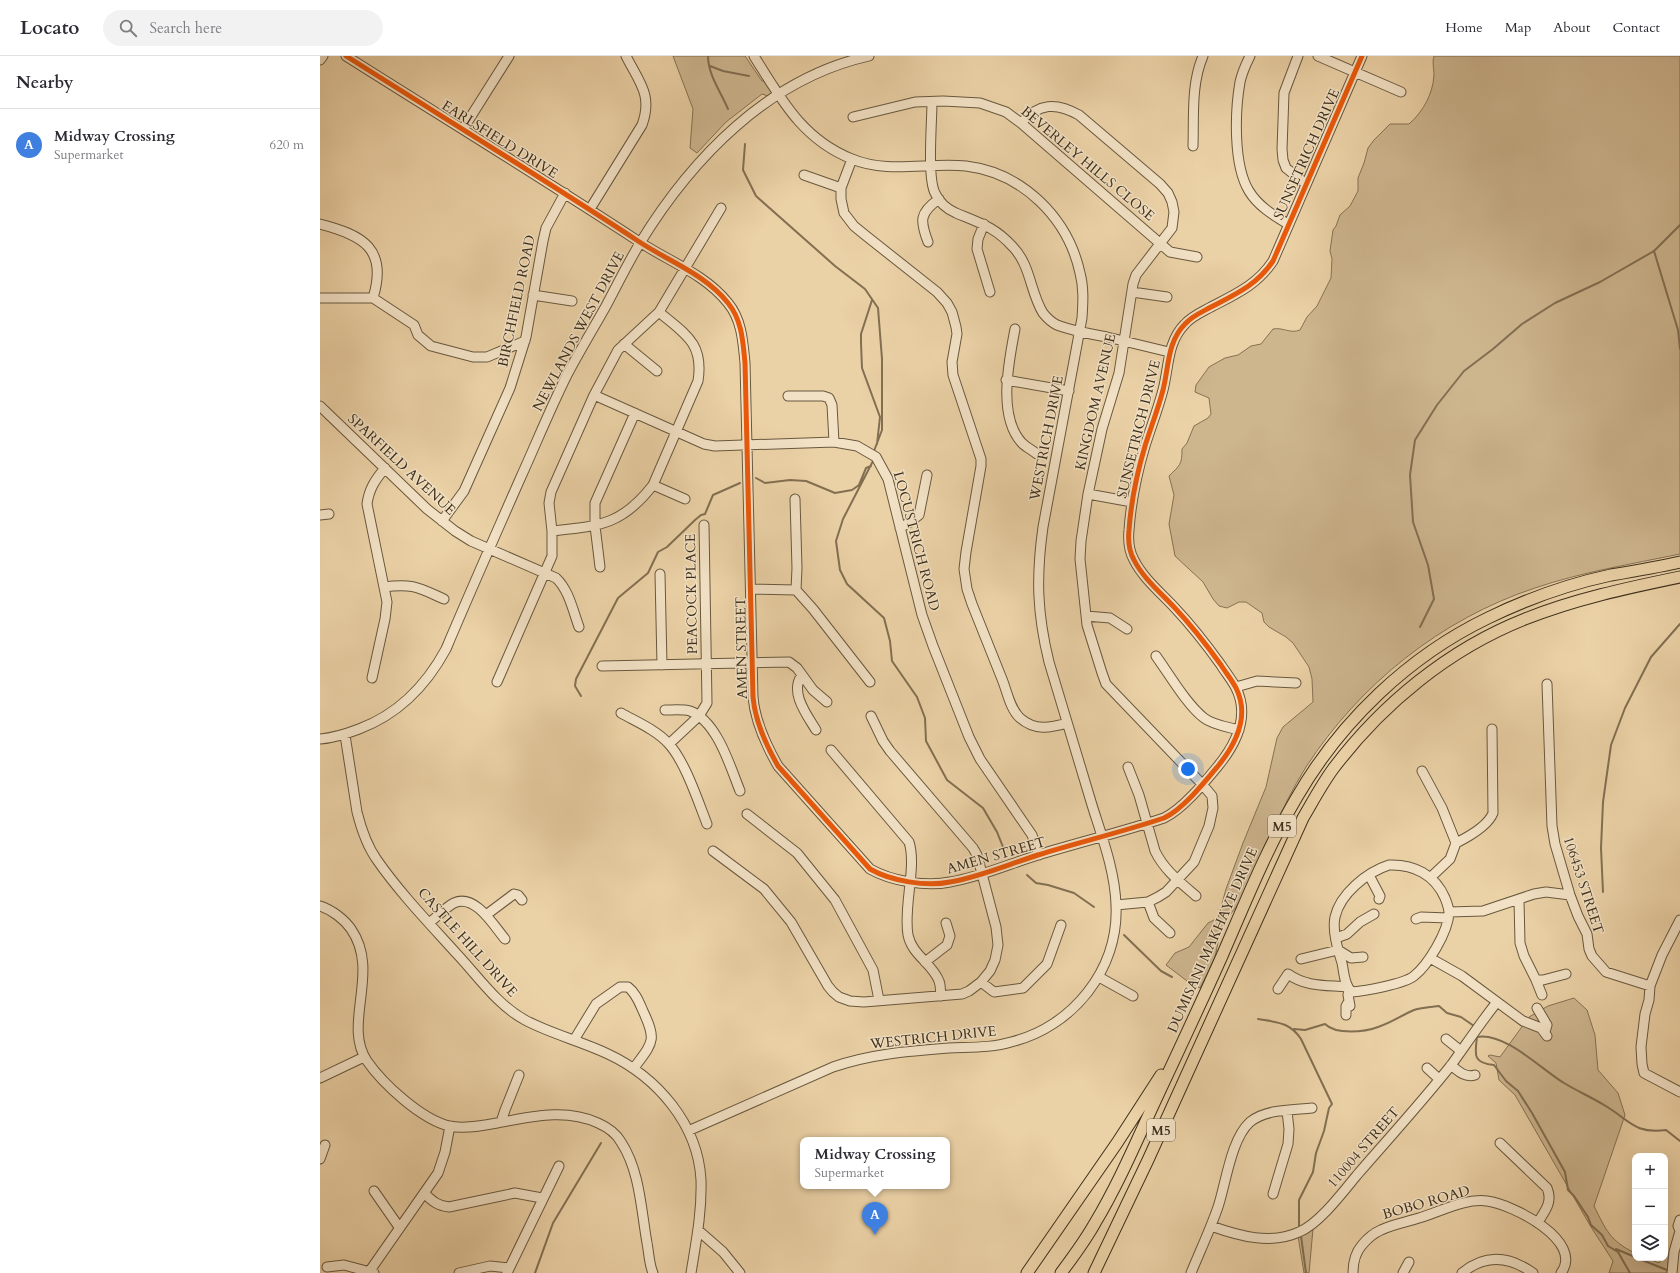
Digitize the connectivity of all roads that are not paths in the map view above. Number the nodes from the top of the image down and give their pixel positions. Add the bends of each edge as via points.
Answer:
1 (323, 56) edge
2 (346, 56) edge
3 (509, 56) edge
4 (626, 56) edge
5 (754, 56) edge
6 (869, 56) edge
7 (1203, 56) edge
8 (1250, 56) edge
9 (1298, 56) edge
10 (1318, 56) edge
11 (1362, 56) edge
12 (320, 60) edge
13 (1356, 72) junction
14 (1401, 92) dead end
15 (778, 94) junction
16 (932, 102) junction
17 (853, 117) dead end
18 (1021, 123) junction
19 (463, 129) junction
20 (1193, 146) dead end
21 (852, 160) junction
22 (931, 166) junction
23 (804, 174) dead end
24 (1306, 184) junction
25 (841, 188) junction
26 (565, 194) junction
27 (939, 199) junction
28 (721, 208) dead end
29 (590, 209) junction
30 (320, 224) edge
31 (984, 224) junction
32 (1288, 224) junction
33 (928, 242) dead end
34 (640, 243) junction
35 (1161, 243) junction
36 (1197, 257) dead end
37 (684, 268) junction
38 (990, 292) dead end
39 (1132, 292) junction
40 (533, 295) junction
41 (1167, 297) dead end
42 (320, 298) edge
43 (373, 298) junction
44 (572, 301) dead end
45 (659, 312) junction
46 (1015, 329) dead end
47 (1081, 332) junction
48 (525, 341) junction
49 (1124, 341) junction
50 (624, 344) junction
51 (1169, 352) junction
52 (657, 371) dead end
53 (1006, 380) junction
54 (1069, 391) junction
55 (594, 394) junction
56 (788, 396) dead end
57 (322, 411) edge
58 (635, 413) junction
59 (676, 431) junction
60 (834, 442) junction
61 (747, 445) junction
62 (1037, 454) dead end
63 (386, 468) junction
64 (927, 475) dead end
65 (653, 484) junction
66 (1088, 494) junction
67 (685, 499) dead end
68 (795, 500) dead end
69 (1132, 502) junction
70 (442, 521) junction
71 (704, 525) dead end
72 (595, 526) junction
73 (900, 528) junction
74 (552, 531) junction
75 (489, 549) junction
76 (1680, 562) edge
77 (600, 567) dead end
78 (545, 573) junction
79 (660, 574) dead end
80 (1680, 577) edge
81 (384, 587) junction
82 (752, 589) junction
83 (796, 590) junction
84 (444, 599) dead end
85 (1086, 616) junction
86 (579, 628) dead end
87 (1127, 629) dead end
88 (1156, 656) dead end
89 (752, 662) junction
90 (707, 663) junction
91 (662, 665) junction
92 (602, 666) dead end
93 (802, 675) junction
94 (372, 678) dead end
95 (496, 682) dead end
96 (870, 682) dead end
97 (1296, 684) dead end
98 (1546, 684) dead end
99 (1236, 688) junction
100 (827, 702) dead end
101 (665, 710) dead end
102 (621, 713) dead end
103 (699, 716) junction
104 (871, 716) dead end
105 (1067, 723) junction
106 (816, 730) dead end
107 (1239, 730) junction
108 (1492, 730) dead end
109 (345, 735) junction
110 (320, 739) edge
111 (669, 744) junction
112 (831, 750) dead end
113 (1128, 767) dead end
114 (1422, 771) dead end
115 (1202, 784) junction
116 (740, 790) dead end
117 (747, 814) dead end
118 (707, 824) dead end
119 (1146, 824) junction
120 (1102, 836) junction
121 (1456, 843) junction
122 (714, 851) dead end
123 (1039, 855) junction
124 (981, 873) junction
125 (1369, 875) junction
126 (1431, 877) junction
127 (1178, 880) junction
128 (910, 882) junction
129 (1570, 895) junction
130 (1196, 896) dead end
131 (1379, 899) dead end
132 (522, 900) dead end
133 (1519, 900) junction
134 (1148, 902) junction
135 (1116, 905) junction
136 (320, 906) edge
137 (1374, 914) dead end
138 (486, 915) junction
139 (1448, 915) junction
140 (1416, 919) dead end
141 (1680, 920) edge
142 (429, 923) junction
143 (946, 923) dead end
144 (1061, 925) dead end
145 (1170, 933) dead end
146 (1336, 938) junction
147 (505, 939) dead end
148 (1338, 950) junction
149 (1362, 956) dead end
150 (1430, 958) junction
151 (1301, 959) dead end
152 (926, 962) junction
153 (1566, 974) dead end
154 (1099, 977) junction
155 (1536, 980) junction
156 (981, 982) junction
157 (1650, 986) junction
158 (1348, 988) junction
159 (1278, 989) dead end
160 (1542, 995) dead end
161 (941, 996) junction
162 (1133, 996) dead end
163 (879, 1000) junction
164 (1497, 1002) junction
165 (1537, 1008) dead end
166 (1346, 1015) dead end
167 (1189, 1028) junction
168 (1446, 1039) dead end
169 (574, 1040) junction
170 (1460, 1051) junction
171 (364, 1057) junction
172 (1451, 1064) junction
173 (634, 1068) junction
174 (1427, 1068) dead end
175 (519, 1075) dead end
176 (1475, 1075) dead end
177 (320, 1078) edge
178 (1439, 1079) junction
179 (1680, 1092) edge
180 (1312, 1108) dead end
181 (1287, 1111) junction
182 (501, 1122) junction
183 (450, 1126) junction
184 (688, 1131) junction
185 (1500, 1143) dead end
186 (325, 1145) dead end
187 (320, 1159) edge
188 (558, 1166) dead end
189 (374, 1191) dead end
190 (424, 1194) junction
191 (1273, 1194) dead end
192 (542, 1198) junction
193 (1538, 1222) junction
194 (1211, 1226) junction
195 (399, 1227) junction
196 (1680, 1227) edge
197 (698, 1231) junction
198 (1409, 1262) dead end
199 (327, 1267) dead end
200 (508, 1271) edge
201 (372, 1273) edge
202 (459, 1273) edge
203 (653, 1273) edge
204 (691, 1273) edge
205 (740, 1273) edge
206 (1027, 1273) edge
207 (1061, 1273) edge
208 (1094, 1273) edge
209 (1192, 1273) edge
210 (1352, 1273) edge
211 (1403, 1273) edge
212 (1462, 1273) edge
213 (1532, 1273) edge
214 (1561, 1273) edge
215 (1672, 1273) edge

1 - 12 street
2 - 19 street, EARLSFIELD DRIVE
3 - 19 street
4 - 29 street via 646,94 647,113
5 - 15 street, WESTRICH DRIVE
6 - 15 street, NEWLANDS WEST DRIVE via 800,81
7 - 20 street via 1196,77
8 - 32 street, SUNSETRICH DRIVE via 1241,81 1238,110 1239,167 1256,201
9 - 24 street via 1283,97 1282,149 1286,168
10 - 13 street
11 - 13 street, SUNSETRICH DRIVE
13 - 14 street
13 - 24 street, SUNSETRICH DRIVE
15 - 21 street, WESTRICH DRIVE via 792,115 817,140
15 - 34 street, NEWLANDS WEST DRIVE via 751,113 721,140 673,195
16 - 17 street, BEVERLEY HILLS CLOSE via 915,102
16 - 18 street, BEVERLEY HILLS CLOSE via 980,103 1006,112
16 - 22 street
18 - 35 street, BEVERLEY HILLS CLOSE
18 - 35 street, KINGDOM AVENUE via 1030,113 1042,107 1068,108 1160,184 1168,192 1172,202 1174,220 1172,228
19 - 26 street, EARLSFIELD DRIVE
21 - 22 street, WESTRICH DRIVE via 885,166
21 - 25 street
22 - 27 street via 932,185
22 - 47 street, WESTRICH DRIVE via 966,166 985,170 1030,192 1056,218 1074,252 1081,274 1084,297
23 - 25 street
24 - 32 street, SUNSETRICH DRIVE
25 - 105 street via 844,213 854,226 937,292 952,312 957,334 952,362 953,375 981,459 966,552 964,573 967,589 1018,715 1032,725 1044,728
26 - 29 street, EARLSFIELD DRIVE
26 - 40 street, BIRCHFIELD ROAD via 546,228
27 - 31 street via 951,211
27 - 33 street via 923,216 922,226
28 - 37 street
29 - 34 street, EARLSFIELD DRIVE
30 - 43 street via 351,233 367,244 378,268 378,282
31 - 38 street via 976,244
31 - 47 street via 1000,234 1020,255 1039,304 1047,317 1056,324
32 - 51 street, SUNSETRICH DRIVE via 1273,261 1265,273 1238,293 1195,315 1178,332
34 - 37 street, AMEN STREET
34 - 75 street, NEWLANDS WEST DRIVE via 566,377
35 - 36 street via 1170,252
35 - 39 street, KINGDOM AVENUE via 1136,275
37 - 45 street
37 - 61 street, AMEN STREET via 719,293 734,313 740,327 745,363
39 - 41 street
39 - 49 street, KINGDOM AVENUE
40 - 44 street
40 - 48 street, BIRCHFIELD ROAD
42 - 43 street
43 - 48 street via 414,325 418,334 431,346 474,357 487,356
45 - 50 street
45 - 59 street via 687,336 694,345 699,360 698,381
46 - 53 street
47 - 49 street
47 - 54 street, WESTRICH DRIVE
48 - 70 street, BIRCHFIELD ROAD via 510,388 464,491
49 - 51 street
49 - 66 street, KINGDOM AVENUE via 1119,373 1102,429
50 - 52 street
50 - 55 street via 618,350
51 - 69 street, SUNSETRICH DRIVE via 1163,389 1145,447
53 - 54 street
53 - 62 street via 1010,417 1019,438
54 - 105 street, WESTRICH DRIVE via 1043,527 1037,586 1042,634
55 - 58 street, LOCUSTRICH ROAD
55 - 74 street via 551,492 549,503
56 - 60 street via 830,398
57 - 63 street, SPARFIELD AVENUE
58 - 59 street, LOCUSTRICH ROAD
58 - 72 street via 595,503
59 - 61 street, LOCUSTRICH ROAD via 704,444
59 - 65 street
60 - 61 street, LOCUSTRICH ROAD
60 - 73 street, LOCUSTRICH ROAD via 857,446 876,456 888,479
61 - 82 street, AMEN STREET
63 - 70 street, SPARFIELD AVENUE
63 - 81 street via 370,489 367,504
64 - 73 street via 918,515
65 - 67 street
65 - 72 street via 644,497 620,516
66 - 69 street
66 - 85 street, KINGDOM AVENUE via 1080,559
68 - 83 street
69 - 99 street, SUNSETRICH DRIVE via 1129,546 1133,559 1198,634
70 - 75 street, SPARFIELD AVENUE via 471,541
71 - 90 street, PEACOCK PLACE
72 - 74 street
72 - 77 street
73 - 123 street, LOCUSTRICH ROAD via 922,615 969,737 980,759 1032,835
74 - 78 street via 552,556
75 - 78 street, SPARFIELD AVENUE
75 - 109 street, NEWLANDS WEST DRIVE via 446,649 430,676 402,706 371,725
76 - 167 main road, DUMISANI MAKHAYE DRIVE / M5 via 1568,586 1499,612 1419,660 1368,705 1322,759 1288,812
78 - 86 street, SPARFIELD AVENUE via 562,583
78 - 95 street
79 - 91 street
80 - 208 main road, M5 via 1606,592 1524,619 1488,636 1454,656 1404,692 1347,752 1332,770 1303,818
81 - 84 street via 408,585
81 - 94 street via 387,609
82 - 83 street
82 - 89 street, AMEN STREET
83 - 96 street
85 - 87 street via 1110,618
85 - 115 street, KINGDOM AVENUE via 1106,684
88 - 107 street via 1204,718
89 - 90 street
89 - 93 street via 789,662
89 - 128 street, AMEN STREET via 754,707 770,752 778,766 870,869 888,878
90 - 91 street
90 - 103 street, PEACOCK PLACE via 707,703
91 - 92 street
93 - 100 street via 813,690
93 - 106 street via 797,685 799,698
97 - 99 street via 1257,681
98 - 129 street, 106453 STREET via 1552,826
99 - 107 street, SUNSETRICH DRIVE via 1242,706
101 - 103 street via 688,711
102 - 111 street via 657,733
103 - 111 street
103 - 116 street via 720,741
104 - 124 street via 890,752 973,848
105 - 120 street, WESTRICH DRIVE
107 - 115 street, SUNSETRICH DRIVE via 1227,755
108 - 121 street via 1493,814 1490,820
109 - 110 street, NEWLANDS WEST DRIVE
109 - 142 street, CASTLE HILL DRIVE via 357,812 371,849 388,874
111 - 118 street via 680,758
112 - 128 street via 909,842
113 - 119 street via 1139,795
114 - 121 street via 1442,808
115 - 119 street, SUNSETRICH DRIVE via 1174,812
115 - 127 street, KINGDOM AVENUE via 1213,800 1209,826 1194,862
117 - 163 street via 794,850 832,897 873,970
119 - 120 street, SUNSETRICH DRIVE
119 - 127 street via 1159,859
120 - 123 street, AMEN STREET
120 - 135 street, WESTRICH DRIVE via 1114,882
121 - 126 street via 1450,859
122 - 163 street via 764,889 791,922 833,992 850,1001
123 - 124 street, AMEN STREET
124 - 128 street, AMEN STREET via 950,882
124 - 156 street via 996,927 998,945 990,971
125 - 126 street via 1382,868 1399,865
125 - 131 street via 1380,896
125 - 146 street via 1349,893 1338,908 1335,918
126 - 139 street via 1442,892
127 - 130 street
127 - 134 street, KINGDOM AVENUE via 1162,895
128 - 152 street via 907,922 909,937 915,951
129 - 133 street via 1546,892
129 - 157 street, 106453 STREET via 1587,934 1589,949 1601,968 1610,974
132 - 138 street via 514,894
133 - 139 street via 1483,911
133 - 155 street via 1520,943
134 - 135 street, KINGDOM AVENUE
134 - 145 street via 1152,915
135 - 154 street, WESTRICH DRIVE via 1112,943
136 - 171 street via 339,916 347,924 363,955 359,1035
137 - 146 street via 1347,934
138 - 142 street via 473,904 464,901 454,902
138 - 147 street
139 - 140 street
139 - 150 street via 1444,931
141 - 157 street
142 - 169 street, CASTLE HILL DRIVE via 493,994 514,1013
143 - 152 street via 949,942
144 - 156 street via 1050,961 1025,986 994,992
146 - 148 street
148 - 149 street via 1351,958
148 - 151 street
148 - 158 street
150 - 158 street via 1417,973 1406,980 1352,992
150 - 164 street via 1462,976
152 - 161 street via 938,980
153 - 155 street
154 - 162 street
154 - 184 street, WESTRICH DRIVE via 1072,1011 1033,1035 1010,1043 909,1051 854,1060
155 - 160 street
156 - 161 street via 962,994
157 - 179 street via 1641,1047 1644,1074
158 - 159 street via 1305,983 1288,974
158 - 166 street via 1350,1004 1346,1006
161 - 163 street
164 - 165 street via 1546,1034 1546,1021
164 - 170 street, 110004 STREET
167 - 206 main road via 1117,1143
167 - 207 main road, DUMISANI MAKHAYE DRIVE / M5 via 1105,1206
168 - 170 street
169 - 173 street, CASTLE HILL DRIVE via 608,1053
169 - 173 street via 596,1004 620,987 628,987 636,994 652,1030 651,1042
170 - 172 street, 110004 STREET
171 - 177 street
171 - 183 street via 382,1080 415,1108 431,1119
172 - 176 street via 1465,1076
172 - 178 street, 110004 STREET
173 - 184 street, CASTLE HILL DRIVE via 671,1102
174 - 178 street
175 - 182 street
178 - 194 street, 110004 STREET via 1344,1190 1305,1230 1281,1237 1259,1239 1238,1236
180 - 181 street
181 - 191 street via 1288,1144
181 - 194 street via 1262,1115 1251,1122 1240,1135 1234,1147 1226,1182
182 - 183 street via 472,1127
182 - 203 street via 571,1114 586,1117 613,1133 620,1140 634,1168
183 - 190 street via 442,1162
184 - 197 street, CASTLE HILL DRIVE via 701,1179
185 - 193 street via 1547,1188 1550,1194 1550,1203
186 - 187 street
188 - 192 street
189 - 195 street
190 - 192 street via 434,1202 449,1207 515,1193
190 - 195 street
192 - 200 street
193 - 210 street, BOBO ROAD via 1504,1205 1486,1201 1463,1203 1381,1230 1356,1251
193 - 214 street, BOBO ROAD via 1563,1248 1567,1256
194 - 209 street
195 - 201 street
196 - 215 street
197 - 204 street, CASTLE HILL DRIVE
197 - 205 street via 723,1252
198 - 211 street
199 - 201 street via 344,1265
200 - 202 street via 490,1266
212 - 213 street via 1479,1262 1498,1260 1520,1264

